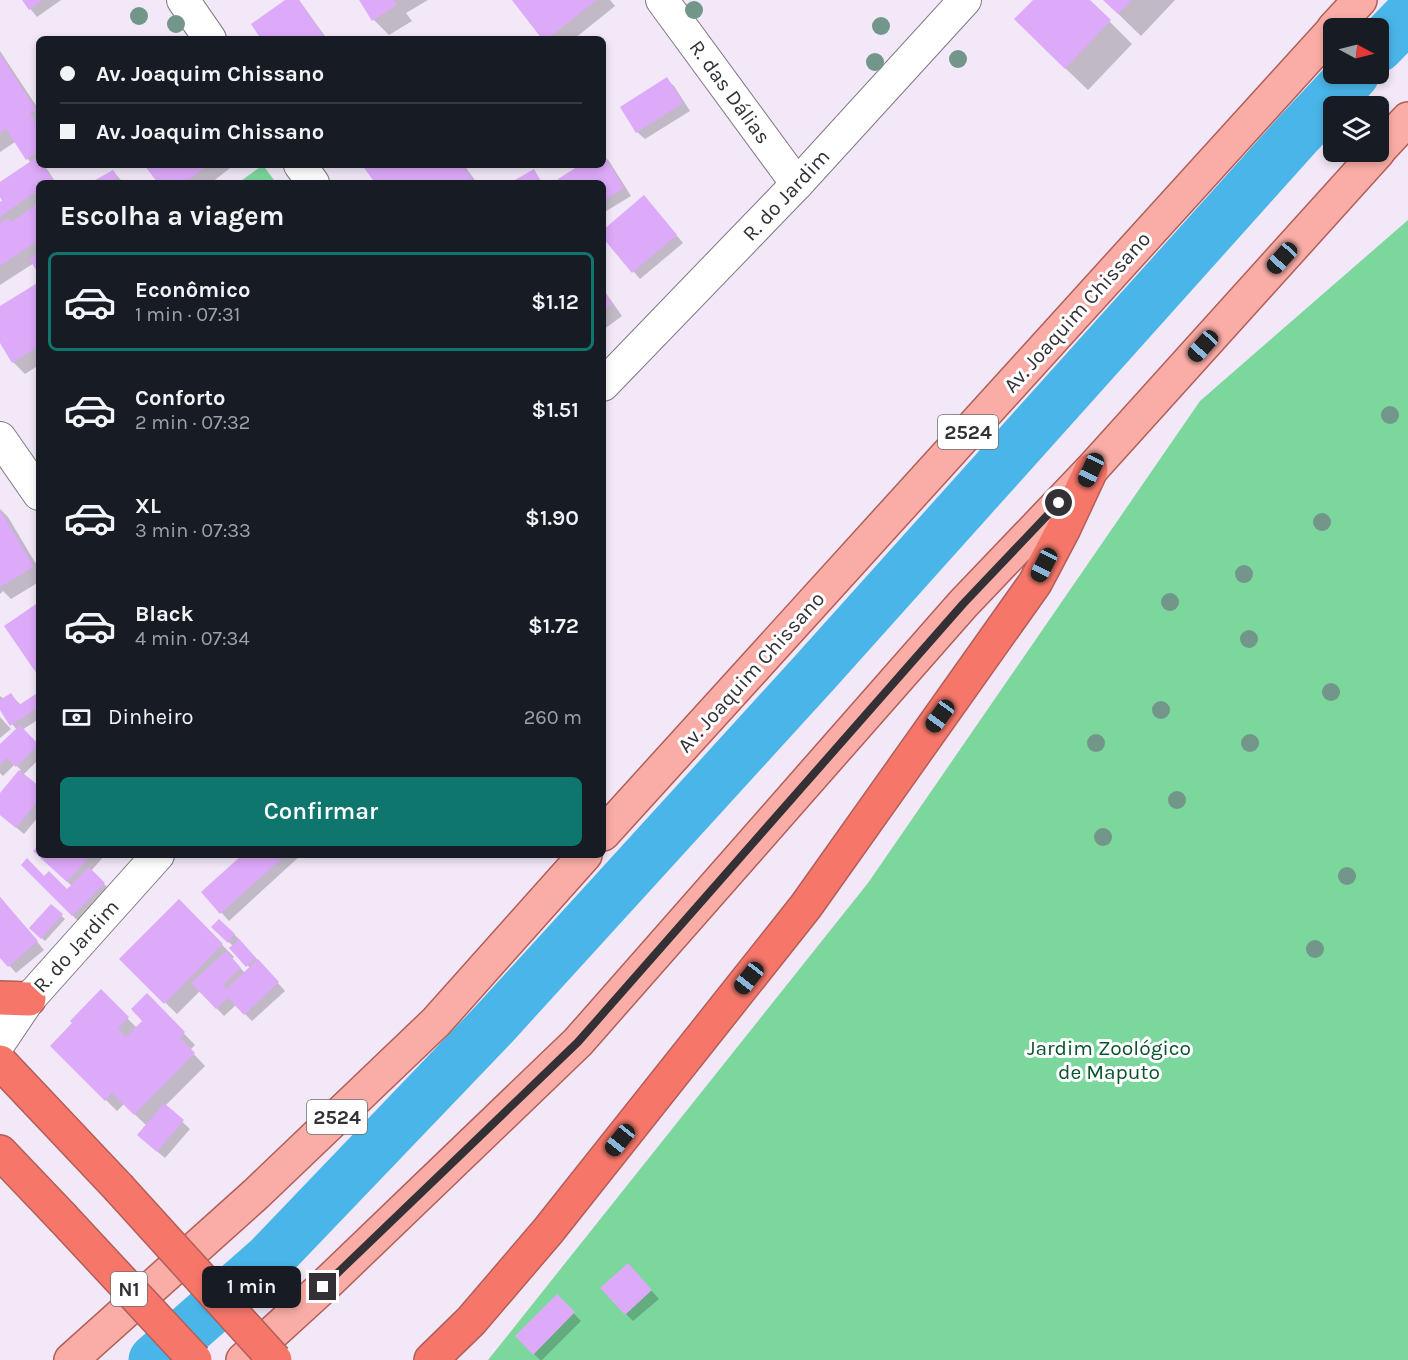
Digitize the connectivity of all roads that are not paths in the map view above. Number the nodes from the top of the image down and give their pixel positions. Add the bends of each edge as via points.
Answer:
1 (183, 0) edge
2 (662, 0) edge
3 (965, 0) edge
4 (1360, 0) edge
5 (1344, 18) edge
6 (208, 36) edge
7 (1323, 41) edge
8 (1408, 119) edge
9 (1389, 139) edge
10 (1368, 162) edge
11 (797, 184) junction
12 (606, 382) edge
13 (0, 438) edge
14 (1091, 470) junction
15 (36, 490) edge
16 (606, 831) edge
17 (155, 858) edge
18 (582, 858) edge
19 (15, 999) edge
20 (0, 1042) edge
21 (0, 1062) edge
22 (0, 1152) edge
23 (471, 1321) junction
24 (71, 1360) edge
25 (195, 1360) edge
26 (243, 1360) edge
27 (275, 1360) edge
28 (431, 1360) edge
29 (454, 1360) edge

1 - 6 street
2 - 11 street, R. das Dálias
3 - 11 street, R. do Jardim
4 - 5 main road, Av. Joaquim Chissano / 2524
7 - 16 main road, Av. Joaquim Chissano / 2524
8 - 9 main road
10 - 14 main road
11 - 12 street, R. do Jardim
13 - 15 street
14 - 23 highway via 1035,583 806,906
14 - 26 main road via 963,604 578,1042
17 - 19 street, R. do Jardim
18 - 24 main road, 2524 via 436,1022 256,1194
19 - 20 street, R. do Jardim
21 - 27 highway, bridge
22 - 25 highway, N1, bridge
23 - 28 highway
23 - 29 highway

